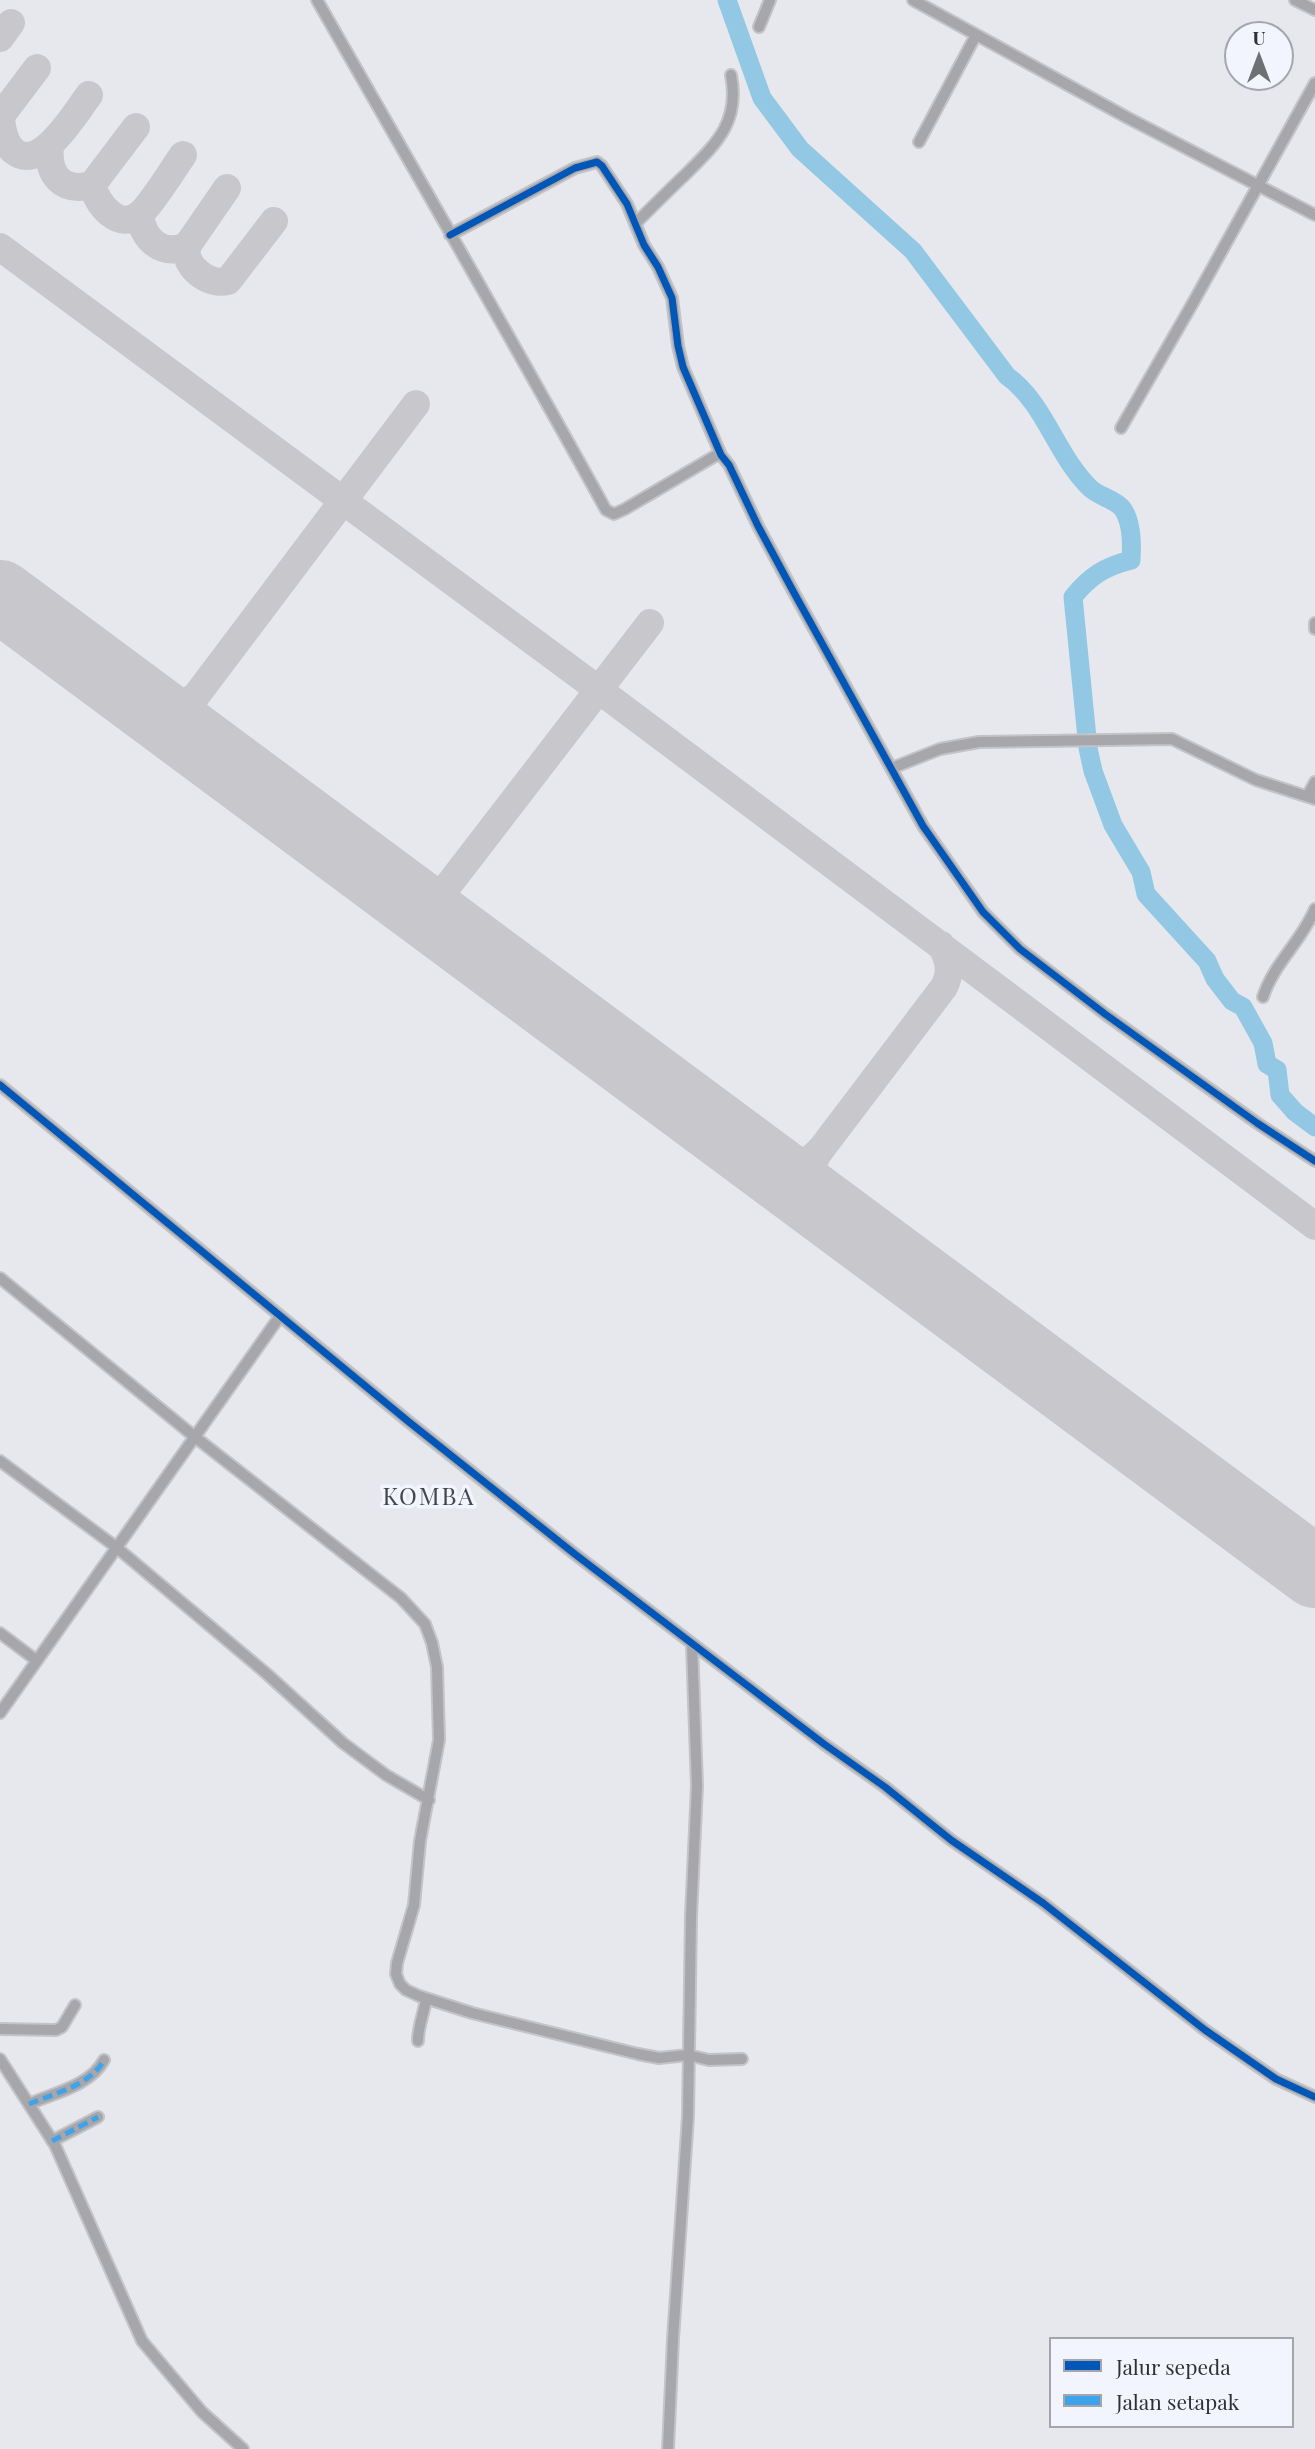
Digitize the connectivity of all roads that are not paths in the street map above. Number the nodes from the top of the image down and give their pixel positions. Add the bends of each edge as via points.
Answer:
1 (317, 0) edge
2 (770, 0) edge
3 (913, 0) edge
4 (1301, 1) edge
5 (1315, 10) edge
6 (758, 27) dead end
7 (976, 35) junction
8 (732, 75) dead end
9 (1315, 83) edge
10 (919, 142) dead end
11 (1258, 185) junction
12 (1315, 215) edge
13 (635, 224) junction
14 (450, 235) junction
15 (1121, 428) dead end
16 (721, 455) junction
17 (1315, 623) edge
18 (1315, 629) edge
19 (892, 768) junction
20 (1315, 782) edge
21 (1311, 797) edge
22 (1315, 909) edge
23 (1262, 998) dead end
24 (0, 1085) edge
25 (1315, 1161) edge
26 (0, 1278) edge
27 (279, 1316) junction
28 (195, 1437) junction
29 (0, 1461) edge
30 (116, 1547) junction
31 (0, 1633) edge
32 (692, 1644) junction
33 (36, 1660) junction
34 (0, 1713) edge
35 (429, 1800) junction
36 (426, 1999) junction
37 (75, 2005) dead end
38 (0, 2029) edge
39 (418, 2041) dead end
40 (688, 2055) junction
41 (0, 2059) edge
42 (742, 2059) dead end
43 (104, 2060) dead end
44 (1315, 2097) edge
45 (29, 2104) junction
46 (98, 2117) dead end
47 (52, 2141) junction
48 (243, 2449) edge
49 (668, 2449) edge

1 - 14 street
2 - 6 street
3 - 7 street
4 - 5 street
7 - 10 street
7 - 11 street
8 - 13 street via 734,106 727,126 707,155
9 - 11 street
11 - 12 street
11 - 15 street
13 - 14 street via 627,204 597,162 575,168
13 - 16 street via 672,298 683,367
14 - 16 street via 606,510 614,514 625,509
16 - 19 street
17 - 18 street
19 - 21 street via 940,749 979,742 1172,739 1256,779
19 - 25 street via 943,856 1006,936 1105,1014
20 - 21 street
22 - 23 street via 1301,937 1272,974
24 - 27 street
26 - 28 street
27 - 28 street
27 - 32 street via 535,1524
28 - 30 street
28 - 35 street via 401,1598 425,1624 437,1667 439,1740
29 - 30 street
30 - 33 street
30 - 35 street via 343,1743
31 - 33 street
32 - 40 street via 697,1786
32 - 44 street via 1252,2064
33 - 34 street
35 - 36 street via 414,1905 396,1974 406,1990
36 - 39 street
36 - 40 street via 638,2054 659,2058
37 - 38 street via 56,2030
40 - 42 street
40 - 49 street
41 - 45 street
43 - 45 street via 92,2076
45 - 47 street
46 - 47 street
47 - 48 street via 142,2341 202,2412

